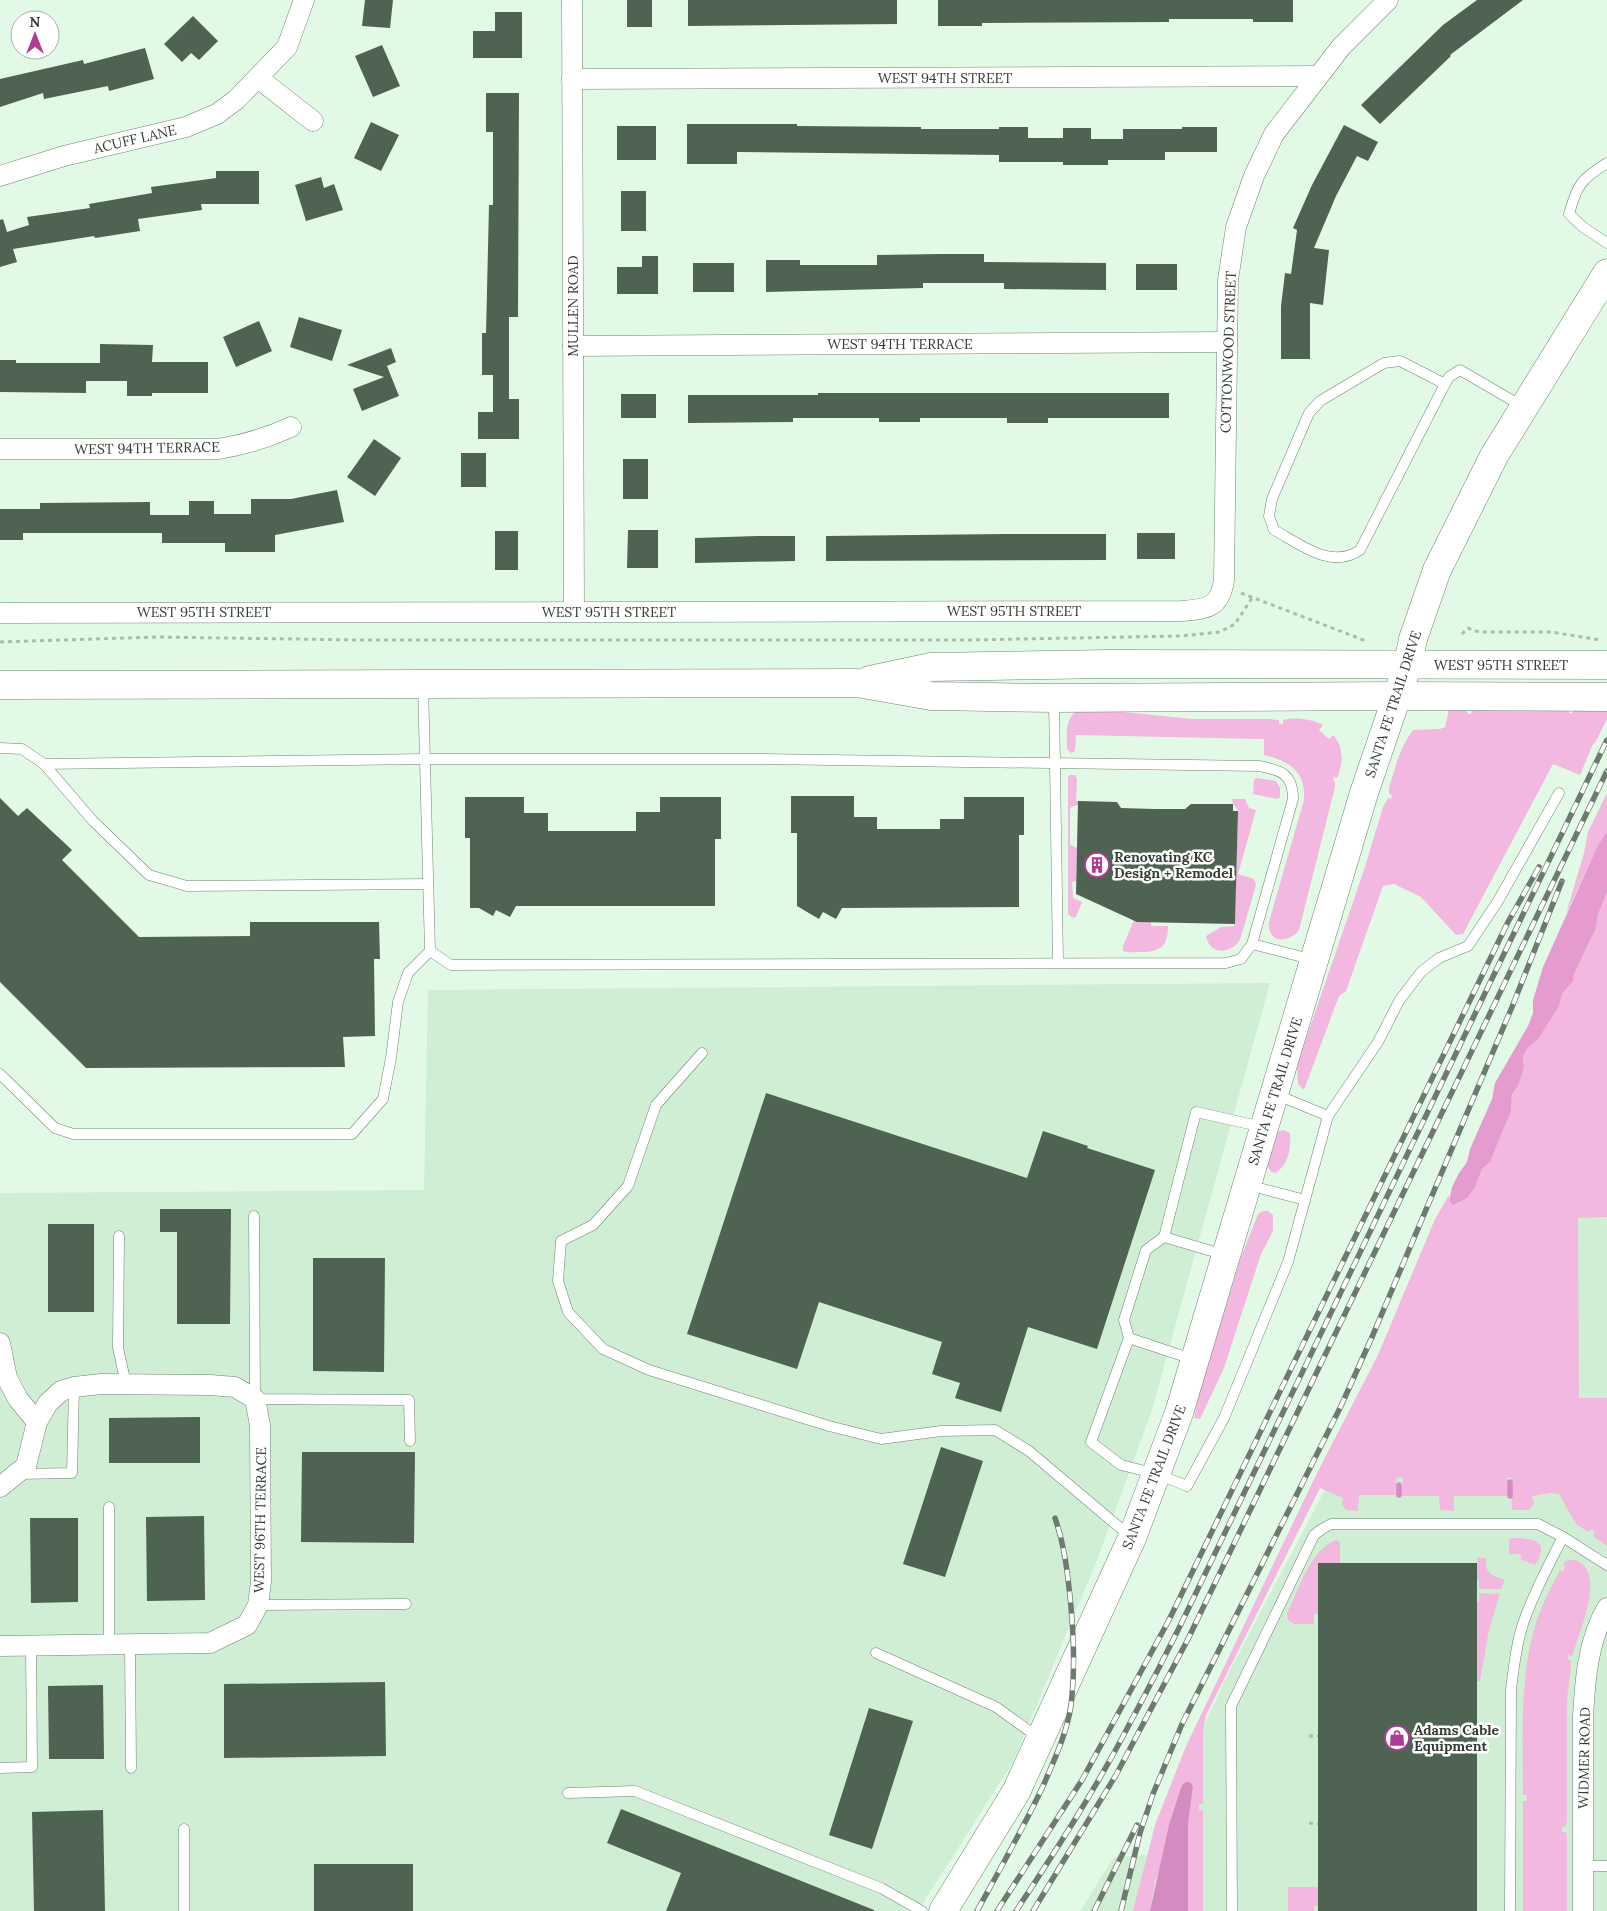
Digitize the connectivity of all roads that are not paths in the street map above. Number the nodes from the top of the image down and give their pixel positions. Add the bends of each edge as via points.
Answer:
1 (304, 0) edge
2 (572, 0) edge
3 (1388, 0) edge
4 (1318, 76) junction
5 (258, 78) junction
6 (572, 79) junction
7 (313, 121) dead end
8 (1607, 163) edge
9 (0, 176) edge
10 (1607, 243) edge
11 (1607, 273) edge
12 (1226, 342) junction
13 (573, 346) junction
14 (1445, 384) junction
15 (1523, 407) junction
16 (291, 427) dead end
17 (0, 450) edge
18 (1216, 602) joint
19 (574, 612) junction
20 (0, 613) edge
21 (1408, 664) junction
22 (1607, 665) edge
23 (856, 683) junction
24 (423, 684) junction
25 (0, 685) edge
26 (1397, 696) junction
27 (1607, 697) edge
28 (1054, 698) junction
29 (0, 748) edge
30 (426, 759) junction
31 (1056, 763) junction
32 (44, 764) junction
33 (1559, 793) dead end
34 (428, 884) junction
35 (1252, 944) junction
36 (430, 952) junction
37 (1315, 960) junction
38 (1058, 962) junction
39 (702, 1053) dead end
40 (0, 1074) edge
41 (1273, 1093) junction
42 (1328, 1116) junction
43 (1264, 1127) junction
44 (1247, 1185) junction
45 (1305, 1200) junction
46 (254, 1216) dead end
47 (119, 1236) dead end
48 (1164, 1237) junction
49 (1226, 1256) junction
50 (1129, 1338) junction
51 (0, 1344) edge
52 (1195, 1360) junction
53 (126, 1384) junction
54 (74, 1387) junction
55 (255, 1399) junction
56 (37, 1422) junction
57 (410, 1441) dead end
58 (15, 1474) junction
59 (1157, 1474) junction
60 (0, 1487) edge
61 (109, 1507) dead end
62 (1563, 1537) junction
63 (1132, 1538) junction
64 (1607, 1565) edge
65 (406, 1604) dead end
66 (258, 1605) junction
67 (1607, 1608) edge
68 (109, 1644) junction
69 (130, 1644) junction
70 (31, 1645) junction
71 (0, 1646) edge
72 (876, 1653) dead end
73 (1040, 1739) junction
74 (0, 1768) edge
75 (131, 1768) dead end
76 (568, 1793) dead end
77 (184, 1830) dead end
78 (1583, 1866) junction
79 (1607, 1866) edge
80 (184, 1911) edge
81 (922, 1911) edge
82 (943, 1911) edge
83 (1232, 1911) edge
84 (1510, 1911) edge
85 (1583, 1911) edge

1 - 5 street, ACUFF LANE via 287,47
2 - 6 street, MULLEN ROAD
3 - 4 street, COTTONWOOD STREET via 1341,47
4 - 6 street, WEST 94TH STREET
4 - 12 street, COTTONWOOD STREET via 1274,134 1254,176 1236,227 1229,271
5 - 7 street
5 - 9 street, ACUFF LANE via 217,114 186,126 64,156
6 - 13 street, MULLEN ROAD
8 - 10 lane via 1586,175 1575,192 1569,214 1583,228
11 - 15 main road, SANTA FE TRAIL DRIVE
12 - 13 street, WEST 94TH TERRACE
12 - 18 street, COTTONWOOD STREET via 1224,580 1222,594
13 - 19 street, MULLEN ROAD
14 - 14 lane via 1360,550 1351,557 1334,558 1318,554 1274,530 1269,516 1272,499 1309,413 1320,401 1384,363 1400,361
14 - 15 lane via 1460,370
15 - 21 main road, SANTA FE TRAIL DRIVE via 1482,478 1437,570 1413,639
16 - 17 street, WEST 94TH TERRACE via 244,445 218,449
18 - 19 street, WEST 95TH STREET via 1203,610 1182,611
19 - 20 street, WEST 95TH STREET
21 - 22 main road, WEST 95TH STREET
21 - 23 main road, WEST 95TH STREET via 931,667
21 - 26 main road, SANTA FE TRAIL DRIVE
23 - 24 main road, WEST 95TH STREET
23 - 28 main road, WEST 95TH STREET via 931,696
24 - 25 main road, WEST 95TH STREET
24 - 30 lane
26 - 27 main road, WEST 95TH STREET
26 - 28 main road, WEST 95TH STREET
26 - 37 main road, SANTA FE TRAIL DRIVE via 1364,793
28 - 31 lane
29 - 32 lane via 22,749
30 - 31 lane
30 - 32 lane
30 - 34 lane
31 - 35 lane via 1259,766 1282,773 1289,779 1293,799
31 - 38 lane
32 - 34 lane via 93,821 149,875 187,886
33 - 42 lane via 1498,901 1468,946 1439,958 1421,972 1399,1001 1378,1042
34 - 36 lane
35 - 37 lane
35 - 38 lane via 1241,959 1226,963
36 - 38 lane via 451,965
36 - 40 lane via 408,973 398,1002 383,1099 352,1134 73,1134 55,1128
37 - 41 main road, SANTA FE TRAIL DRIVE
39 - 63 lane via 656,1105 628,1186 593,1225 561,1241 558,1282 568,1312 603,1349 649,1370 829,1426 880,1439 941,1431 996,1430 1029,1451
41 - 42 lane
41 - 43 main road, SANTA FE TRAIL DRIVE
42 - 45 lane
43 - 44 main road, SANTA FE TRAIL DRIVE
43 - 48 lane via 1196,1112
44 - 45 lane
44 - 49 main road, SANTA FE TRAIL DRIVE
45 - 59 lane via 1284,1272 1224,1418 1188,1486
46 - 55 lane
47 - 53 lane via 118,1348
48 - 49 lane
48 - 50 lane via 1146,1250 1124,1320
49 - 52 main road, SANTA FE TRAIL DRIVE
50 - 52 lane
50 - 59 lane via 1091,1442 1121,1465
51 - 56 street via 7,1378
52 - 59 main road, SANTA FE TRAIL DRIVE
53 - 54 street
53 - 55 street via 235,1387
54 - 56 street via 54,1397
54 - 58 lane via 72,1473
55 - 57 lane via 410,1400
55 - 66 street, WEST 96TH TERRACE via 260,1425 261,1582
56 - 58 street via 26,1466
58 - 60 street
59 - 63 main road, SANTA FE TRAIL DRIVE
61 - 68 lane
62 - 64 lane
62 - 83 lane via 1538,1524 1331,1524 1314,1535 1231,1706
62 - 84 lane via 1523,1623 1514,1666 1511,1689
63 - 73 main road, SANTA FE TRAIL DRIVE
65 - 66 lane
66 - 69 street, WEST 96TH TERRACE via 246,1625 210,1643
67 - 78 street, WIDMER ROAD via 1595,1637 1585,1686
68 - 69 street, WEST 96TH TERRACE
68 - 70 street, WEST 96TH TERRACE
69 - 75 lane
70 - 71 street, WEST 96TH TERRACE
70 - 74 lane via 32,1767
72 - 73 lane via 996,1706
73 - 82 main road, SANTA FE TRAIL DRIVE via 1016,1792
76 - 81 lane via 634,1791 881,1888
77 - 80 lane
78 - 79 lane
78 - 85 street, WIDMER ROAD

